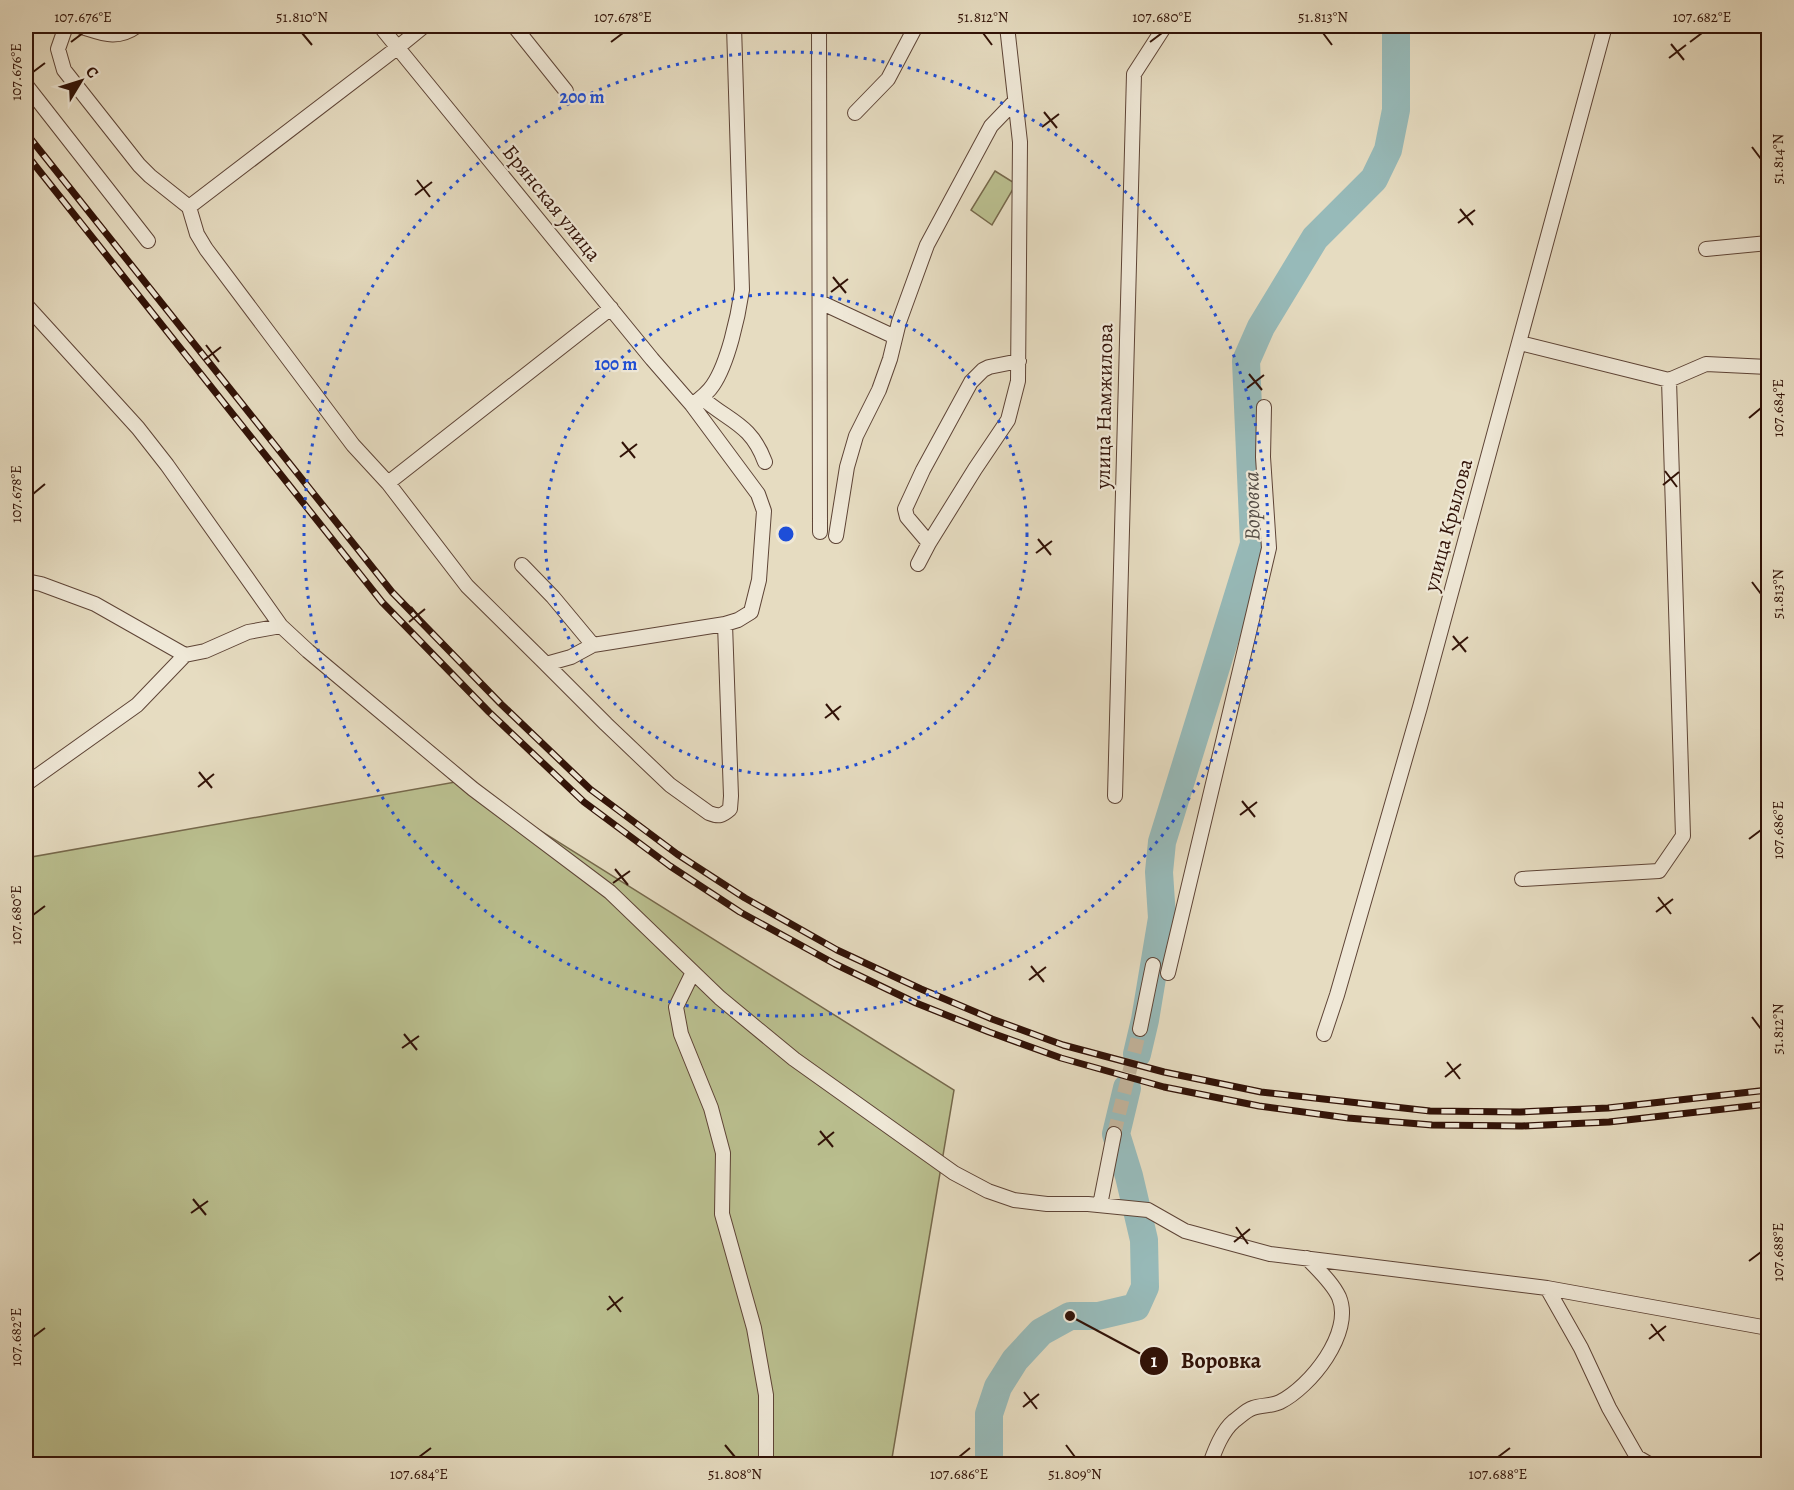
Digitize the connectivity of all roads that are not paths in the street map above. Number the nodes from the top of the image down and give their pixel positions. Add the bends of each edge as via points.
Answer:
1 (66, 26) edge
2 (79, 26) edge
3 (137, 26) edge
4 (380, 26) edge
5 (423, 26) edge
6 (514, 26) edge
7 (734, 26) edge
8 (819, 26) edge
9 (916, 26) edge
10 (1007, 26) edge
11 (1165, 26) edge
12 (1605, 26) edge
13 (398, 48) junction
14 (26, 85) edge
15 (566, 91) dead end
16 (1015, 101) junction
17 (855, 113) dead end
18 (189, 207) junction
19 (148, 241) dead end
20 (1768, 243) edge
21 (1706, 249) dead end
22 (820, 302) junction
23 (26, 305) edge
24 (611, 308) junction
25 (895, 338) junction
26 (1520, 343) junction
27 (1019, 361) junction
28 (1768, 367) edge
29 (1669, 380) junction
30 (697, 401) junction
31 (1264, 407) dead end
32 (765, 462) dead end
33 (388, 483) junction
34 (820, 532) dead end
35 (836, 536) dead end
36 (929, 543) junction
37 (918, 564) dead end
38 (522, 565) dead end
39 (26, 581) edge
40 (724, 624) junction
41 (281, 626) junction
42 (593, 645) junction
43 (185, 655) junction
44 (546, 664) junction
45 (26, 784) edge
46 (1115, 796) dead end
47 (1522, 879) dead end
48 (1153, 966) dead end
49 (693, 972) junction
50 (1168, 973) dead end
51 (1140, 1029) tunnel mouth
52 (1324, 1034) dead end
53 (1114, 1134) tunnel mouth
54 (1100, 1205) junction
55 (1307, 1258) junction
56 (1547, 1287) junction
57 (1768, 1328) edge
58 (766, 1464) edge
59 (1210, 1464) edge
60 (1649, 1464) edge

1 - 18 street via 58,49 64,70 139,165
2 - 3 street via 114,35
4 - 13 street, Брянская улица
5 - 13 street
6 - 15 street
7 - 30 street via 742,290 737,321 722,366 714,385
8 - 22 street
9 - 17 street via 888,79
10 - 16 street
11 - 46 street, улица Намжилова via 1134,74
12 - 26 street, улица Крылова
13 - 18 street
13 - 24 street, Брянская улица
14 - 19 street
16 - 25 street via 991,126 927,245
16 - 27 street via 1020,142
18 - 33 street via 206,249 353,446
20 - 21 street
22 - 25 street
22 - 34 street
23 - 41 street via 138,428
24 - 30 street, Брянская улица via 652,359
24 - 33 street
25 - 35 street via 879,390 850,456
26 - 29 street
26 - 52 street, улица Крылова via 1420,707
27 - 36 street via 1008,420
27 - 36 street via 989,367 971,382 923,470 906,509 907,517
28 - 29 street via 1706,364
29 - 47 street via 1683,837 1659,872
30 - 32 street via 748,431
30 - 40 street via 758,494 764,511 759,580 751,612
31 - 50 street via 1269,548
33 - 44 street via 467,586
36 - 37 street
38 - 42 street
39 - 43 street via 95,604
40 - 42 street
40 - 44 street via 731,796 730,809 722,816 709,813 670,784
41 - 43 street via 248,632 205,651
41 - 49 street via 473,789 610,892
42 - 44 street
43 - 45 street via 137,705
48 - 51 street
49 - 54 street via 794,1059 954,1173 1014,1200
49 - 58 street via 676,1007 681,1034 711,1108 723,1153 722,1214 754,1328 765,1395
53 - 54 street
54 - 55 street via 1148,1210 1185,1231 1270,1254
55 - 56 street
55 - 59 street via 1339,1298 1337,1336 1324,1363 1303,1387 1278,1403 1251,1408 1232,1423
56 - 57 street
56 - 60 street via 1637,1457

